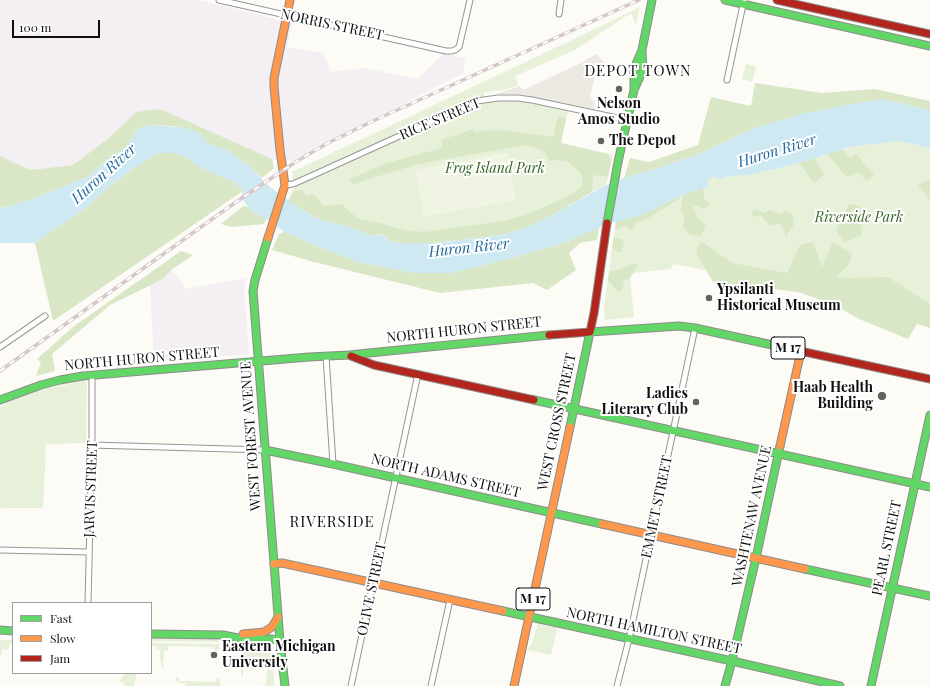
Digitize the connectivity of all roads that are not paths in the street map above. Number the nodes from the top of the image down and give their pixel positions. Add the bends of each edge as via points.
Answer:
1 (219, 0) edge
2 (290, 0) edge
3 (470, 0) edge
4 (561, 0) edge
5 (652, 0) edge
6 (725, 0) edge
7 (777, 0) edge
8 (744, 2) edge
9 (559, 14) dead end
10 (287, 15) junction
11 (930, 34) edge
12 (930, 46) edge
13 (727, 80) dead end
14 (627, 120) junction
15 (285, 186) junction
16 (45, 316) dead end
17 (695, 328) junction
18 (590, 332) junction
19 (0, 347) edge
20 (801, 351) junction
21 (349, 355) junction
22 (326, 356) junction
23 (258, 362) junction
24 (418, 374) junction
25 (92, 375) junction
26 (930, 379) edge
27 (0, 400) edge
28 (574, 408) junction
29 (930, 414) edge
30 (674, 431) junction
31 (92, 445) junction
32 (265, 450) junction
33 (779, 454) junction
34 (333, 464) junction
35 (395, 478) junction
36 (914, 484) junction
37 (930, 487) edge
38 (551, 512) junction
39 (651, 535) junction
40 (0, 550) edge
41 (89, 552) junction
42 (756, 558) junction
43 (274, 564) junction
44 (373, 583) junction
45 (892, 588) junction
46 (930, 596) edge
47 (450, 600) junction
48 (88, 602) edge
49 (278, 617) junction
50 (528, 617) junction
51 (0, 630) edge
52 (12, 631) edge
53 (152, 634) edge
54 (227, 635) junction
55 (629, 639) junction
56 (280, 641) junction
57 (732, 661) junction
58 (285, 686) edge
59 (351, 686) edge
60 (431, 686) edge
61 (514, 686) edge
62 (617, 686) edge
63 (726, 686) edge
64 (840, 686) edge
65 (871, 686) edge

1 - 10 street, NORRIS STREET
2 - 10 street
3 - 10 street, NORRIS STREET via 458,47 452,51
4 - 9 street
5 - 14 street, WEST CROSS STREET via 642,50 643,70 634,90
6 - 8 street
7 - 11 street
8 - 12 street
8 - 13 street
10 - 15 street via 274,78
14 - 15 street, RICE STREET via 518,98 477,101
14 - 18 street, WEST CROSS STREET via 605,233
15 - 23 street, WEST FOREST AVENUE via 258,266 253,291
16 - 19 street
17 - 18 street, NORTH HURON STREET / M 17
17 - 20 street, NORTH HURON STREET / M 17
17 - 30 street, EMMET STREET
18 - 21 street, NORTH HURON STREET
18 - 28 street, WEST CROSS STREET / M 17
20 - 26 street, NORTH HURON STREET / M 17
20 - 33 street, WASHTENAW AVENUE
21 - 22 street, NORTH HURON STREET
21 - 24 street via 374,365
22 - 23 street, NORTH HURON STREET
22 - 34 street
23 - 25 street, NORTH HURON STREET
23 - 32 street, WEST FOREST AVENUE
24 - 28 street
24 - 35 street, OLIVE STREET
25 - 27 street, NORTH HURON STREET via 41,385
25 - 31 street, JARVIS STREET
28 - 30 street
28 - 38 street, WEST CROSS STREET / M 17
29 - 36 street, PEARL STREET
30 - 33 street
30 - 39 street, EMMET STREET
31 - 32 street, NORTH ADAMS STREET
31 - 41 street, JARVIS STREET
32 - 34 street, NORTH ADAMS STREET
32 - 43 street, WEST FOREST AVENUE
33 - 36 street
33 - 42 street, WASHTENAW AVENUE
34 - 35 street, NORTH ADAMS STREET
35 - 38 street, NORTH ADAMS STREET
35 - 44 street, OLIVE STREET
36 - 37 street
36 - 45 street, PEARL STREET
38 - 39 street, NORTH ADAMS STREET
38 - 50 street, WEST CROSS STREET / M 17
39 - 42 street, NORTH ADAMS STREET
39 - 55 street, EMMET STREET
40 - 41 street
41 - 48 street, JARVIS STREET
42 - 45 street, NORTH ADAMS STREET
42 - 57 street, WASHTENAW AVENUE
43 - 44 street, NORTH HAMILTON STREET via 282,563
43 - 49 street, WEST FOREST AVENUE
44 - 47 street, NORTH HAMILTON STREET
44 - 59 street, OLIVE STREET
45 - 46 street, NORTH ADAMS STREET
45 - 65 street, PEARL STREET
47 - 50 street, NORTH HAMILTON STREET
47 - 60 street
49 - 54 street via 272,627 264,632
49 - 56 street, WEST FOREST AVENUE
50 - 55 street, NORTH HAMILTON STREET
50 - 61 street, WEST CROSS STREET / M 17
51 - 52 street
53 - 54 street
54 - 56 street
55 - 57 street, NORTH HAMILTON STREET
55 - 62 street, EMMET STREET
56 - 58 street, WEST FOREST AVENUE
57 - 63 street, WASHTENAW AVENUE
57 - 64 street, NORTH HAMILTON STREET

